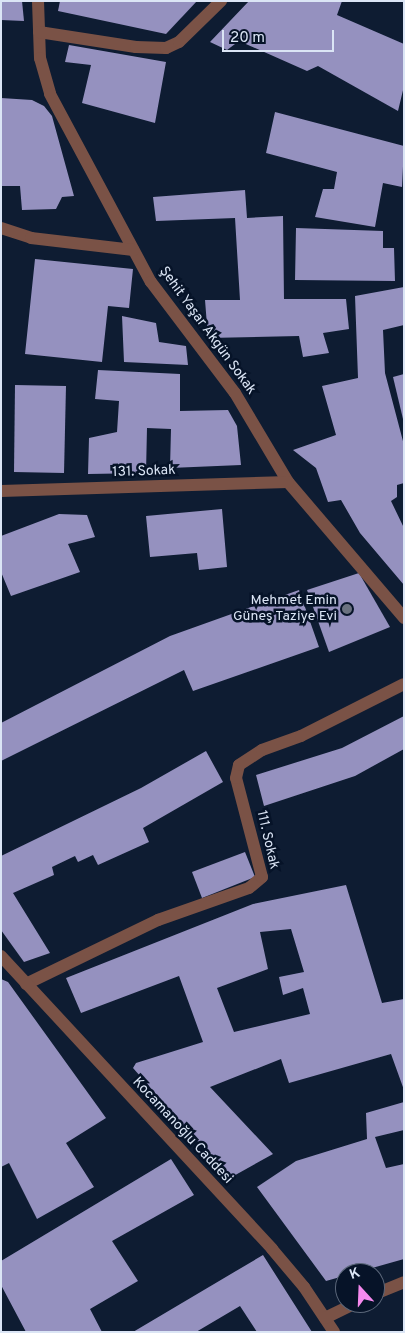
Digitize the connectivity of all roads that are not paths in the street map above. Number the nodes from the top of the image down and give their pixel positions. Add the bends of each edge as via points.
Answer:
1 (38, 1) edge
2 (221, 1) edge
3 (39, 32) junction
4 (1, 228) edge
5 (133, 250) junction
6 (288, 482) junction
7 (1, 491) edge
8 (404, 618) edge
9 (404, 684) edge
10 (1, 956) edge
11 (26, 984) junction
12 (404, 1282) edge
13 (385, 1290) edge
14 (335, 1313) edge
15 (324, 1318) junction
16 (334, 1332) edge

1 - 3 street, Şehit Yaşar Akgün Sokak
2 - 3 street via 179,42 166,48 136,47
3 - 5 street, Şehit Yaşar Akgün Sokak via 40,58 50,94
4 - 5 street via 31,238
5 - 6 street, Şehit Yaşar Akgün Sokak via 152,282 235,393
6 - 7 street, 131. Sokak
6 - 8 street, Şehit Yaşar Akgün Sokak
9 - 11 street, 111. Sokak via 301,736 262,750 239,764 236,778 262,878 249,888 158,920
10 - 11 street, Kocamanoğlu Caddesi
11 - 15 street, Kocamanoğlu Caddesi via 272,1249 304,1287
12 - 13 street
14 - 15 street
15 - 16 street, Kocamanoğlu Caddesi

